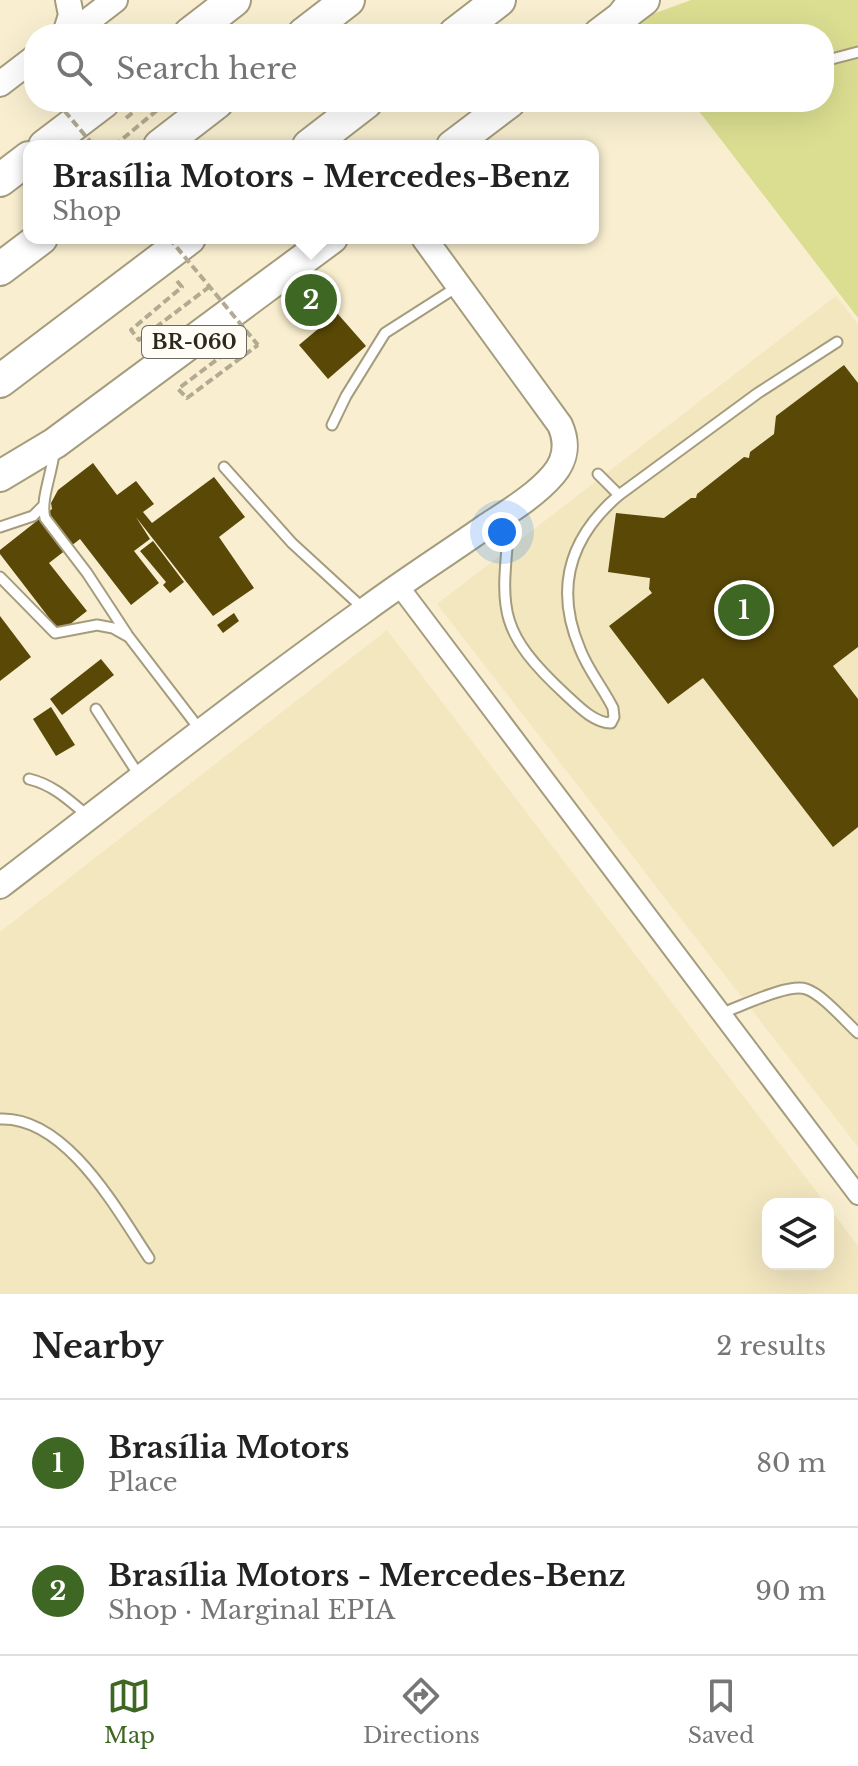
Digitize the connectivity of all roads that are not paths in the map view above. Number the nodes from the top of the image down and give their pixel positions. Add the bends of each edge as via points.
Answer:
1 (68, 0) edge
2 (115, 0) edge
3 (234, 0) edge
4 (348, 0) edge
5 (499, 0) edge
6 (635, 5) edge
7 (68, 24) edge
8 (82, 24) edge
9 (203, 24) edge
10 (317, 24) edge
11 (468, 24) edge
12 (611, 24) edge
13 (858, 52) edge
14 (834, 58) edge
15 (24, 66) edge
16 (0, 84) edge
17 (90, 112) edge
18 (204, 112) edge
19 (353, 112) edge
20 (497, 112) edge
21 (53, 140) edge
22 (168, 140) edge
23 (317, 140) edge
24 (460, 140) edge
25 (23, 163) edge
26 (0, 180) edge
27 (33, 244) edge
28 (324, 244) edge
29 (429, 244) edge
30 (165, 249) edge
31 (0, 269) edge
32 (460, 285) junction
33 (837, 342) dead end
34 (0, 381) edge
35 (332, 425) dead end
36 (55, 443) junction
37 (224, 467) dead end
38 (598, 474) dead end
39 (0, 476) edge
40 (619, 495) junction
41 (42, 507) junction
42 (511, 510) junction
43 (0, 527) edge
44 (0, 577) edge
45 (399, 586) junction
46 (365, 610) junction
47 (129, 637) junction
48 (96, 709) dead end
49 (201, 731) junction
50 (140, 778) junction
51 (29, 779) dead end
52 (90, 817) junction
53 (0, 886) edge
54 (722, 1013) junction
55 (858, 1033) edge
56 (0, 1119) edge
57 (858, 1195) edge
58 (149, 1258) dead end

1 - 7 street
2 - 8 street
3 - 9 highway
4 - 10 highway
5 - 11 highway
6 - 12 main road
13 - 14 lane
15 - 16 street
17 - 21 highway
18 - 22 highway
19 - 23 highway
20 - 24 main road
25 - 26 highway
27 - 31 highway
28 - 36 main road, BR-060
29 - 32 street
30 - 34 highway
32 - 35 lane via 385,333
32 - 42 street via 533,383 566,438 552,477
33 - 40 lane
36 - 39 main road, BR-060
36 - 41 lane
37 - 46 lane via 292,543
38 - 40 lane
40 - 42 lane via 585,531 566,600 580,650 613,708 609,725 577,706 540,671 508,625 503,598
41 - 43 lane via 33,516
41 - 47 lane
42 - 45 street
44 - 47 lane via 55,633 97,625
45 - 46 street
45 - 54 street
46 - 49 street
47 - 49 lane
48 - 50 lane
49 - 50 street
50 - 52 street
51 - 52 lane via 57,790
52 - 53 street
54 - 55 lane via 792,988 806,989
54 - 57 street
56 - 58 lane via 36,1125 64,1148 99,1182

